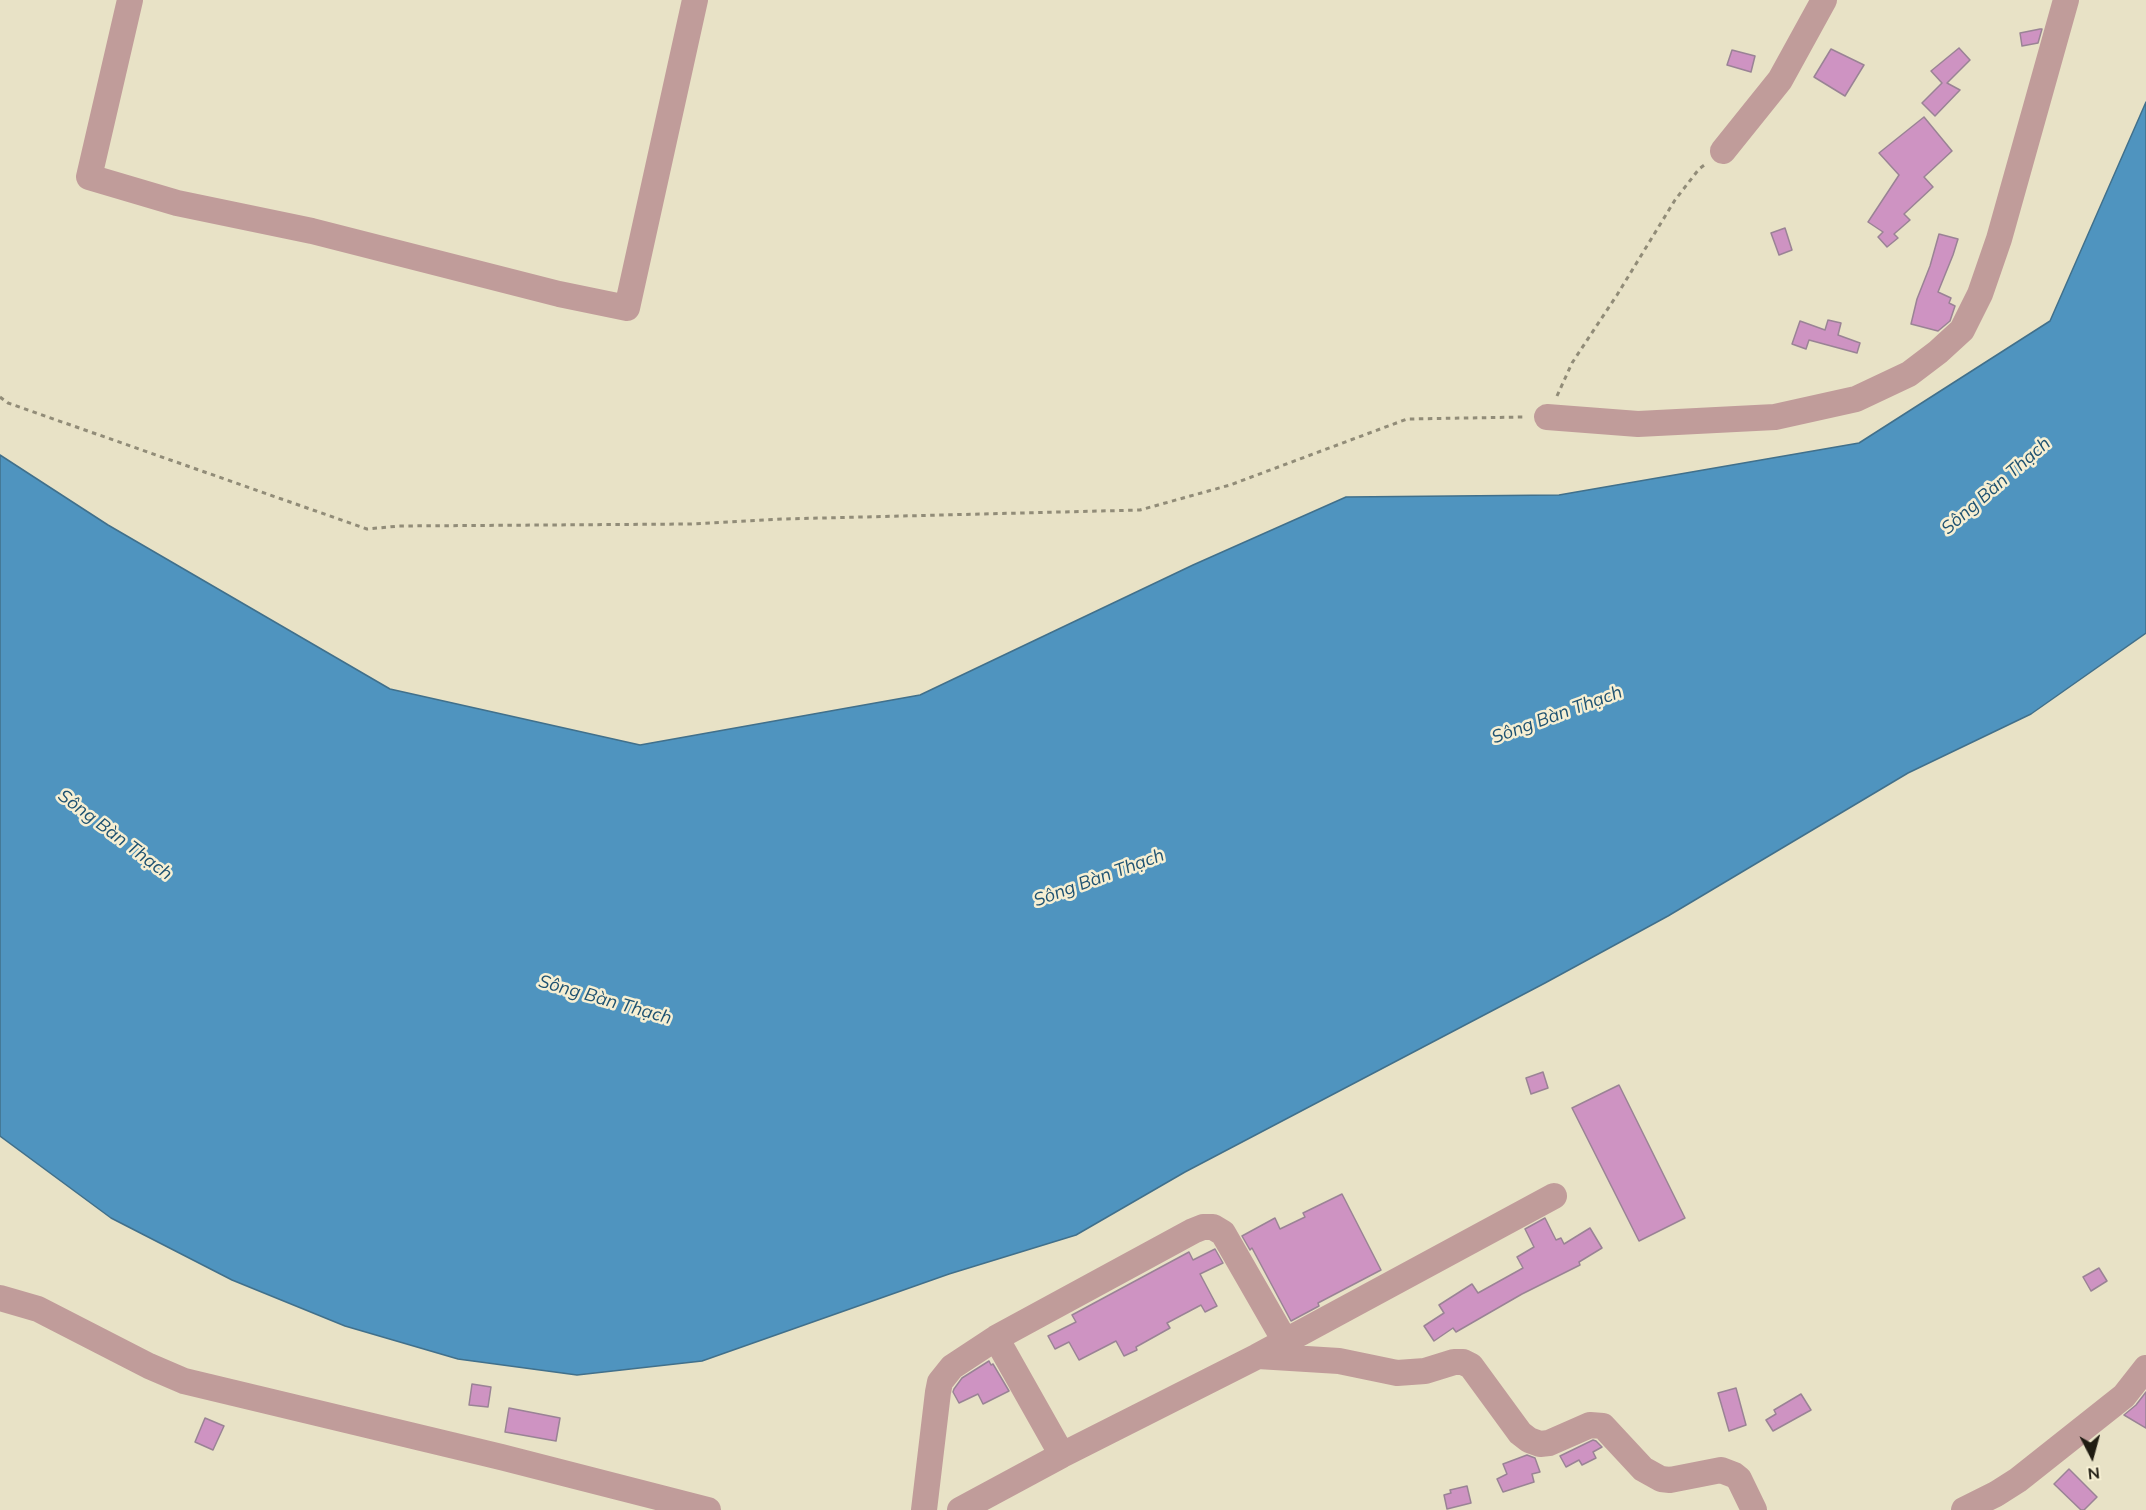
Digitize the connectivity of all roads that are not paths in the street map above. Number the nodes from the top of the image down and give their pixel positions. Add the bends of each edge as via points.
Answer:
1 (130, 0) edge
2 (695, 0) edge
3 (1824, 0) edge
4 (2066, 0) edge
5 (1723, 151) road end
6 (1547, 417) road end
7 (1554, 1196) dead end
8 (0, 1298) edge
9 (996, 1338) junction
10 (1285, 1341) junction
11 (1258, 1356) junction
12 (2146, 1368) edge
13 (1062, 1455) junction
14 (708, 1510) edge
15 (924, 1510) edge
16 (960, 1510) edge
17 (1754, 1510) edge
18 (1964, 1510) edge

1 - 2 street via 89,177 177,203 312,231 627,308
3 - 5 street via 1780,80
4 - 6 street via 1980,294 1962,330 1938,352 1909,374 1856,399 1774,417 1638,424
7 - 10 street
8 - 14 street via 38,1309 184,1381
9 - 10 street via 1193,1231 1213,1227 1223,1233
9 - 13 street
9 - 15 street via 952,1367 940,1382
10 - 11 street
11 - 13 street
11 - 17 street via 1339,1361 1397,1373 1463,1362 1471,1366 1529,1440 1549,1443 1590,1425 1603,1426 1643,1469 1661,1479 1721,1470 1734,1475
12 - 18 street via 2124,1396 2018,1480
13 - 16 street

